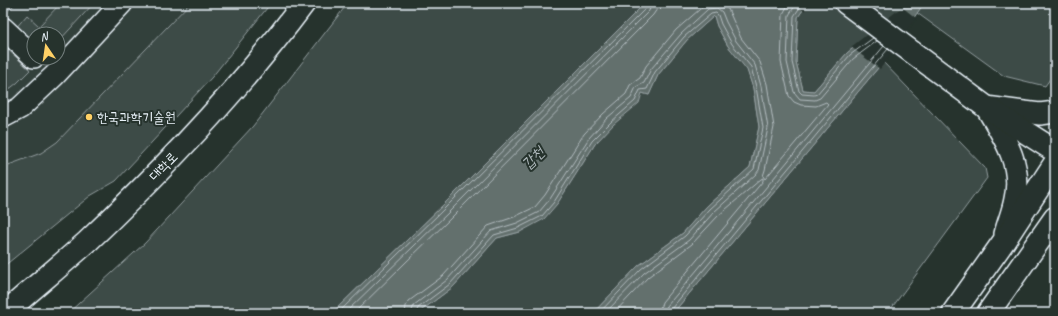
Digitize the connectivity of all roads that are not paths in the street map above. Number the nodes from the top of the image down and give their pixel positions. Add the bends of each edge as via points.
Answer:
1 (122, 3) edge
2 (304, 3) edge
3 (846, 3) edge
4 (3, 28) edge
5 (26, 50) edge
6 (43, 66) edge
7 (54, 76) junction
8 (986, 107) junction
9 (1054, 112) edge
10 (3, 117) edge
11 (1047, 146) edge
12 (1055, 162) edge
13 (1055, 218) edge
14 (1004, 241) junction
15 (5, 313) edge
16 (953, 313) edge
17 (988, 313) edge

1 - 7 street
2 - 15 main road, 대학로 via 225,101 166,163 86,243
3 - 8 main road
4 - 5 street
6 - 7 street
7 - 10 street via 20,108
8 - 9 street via 1040,114
8 - 11 main road
8 - 14 street via 1010,149 1016,166 1016,198
12 - 14 main road
13 - 17 main road
14 - 16 main road

